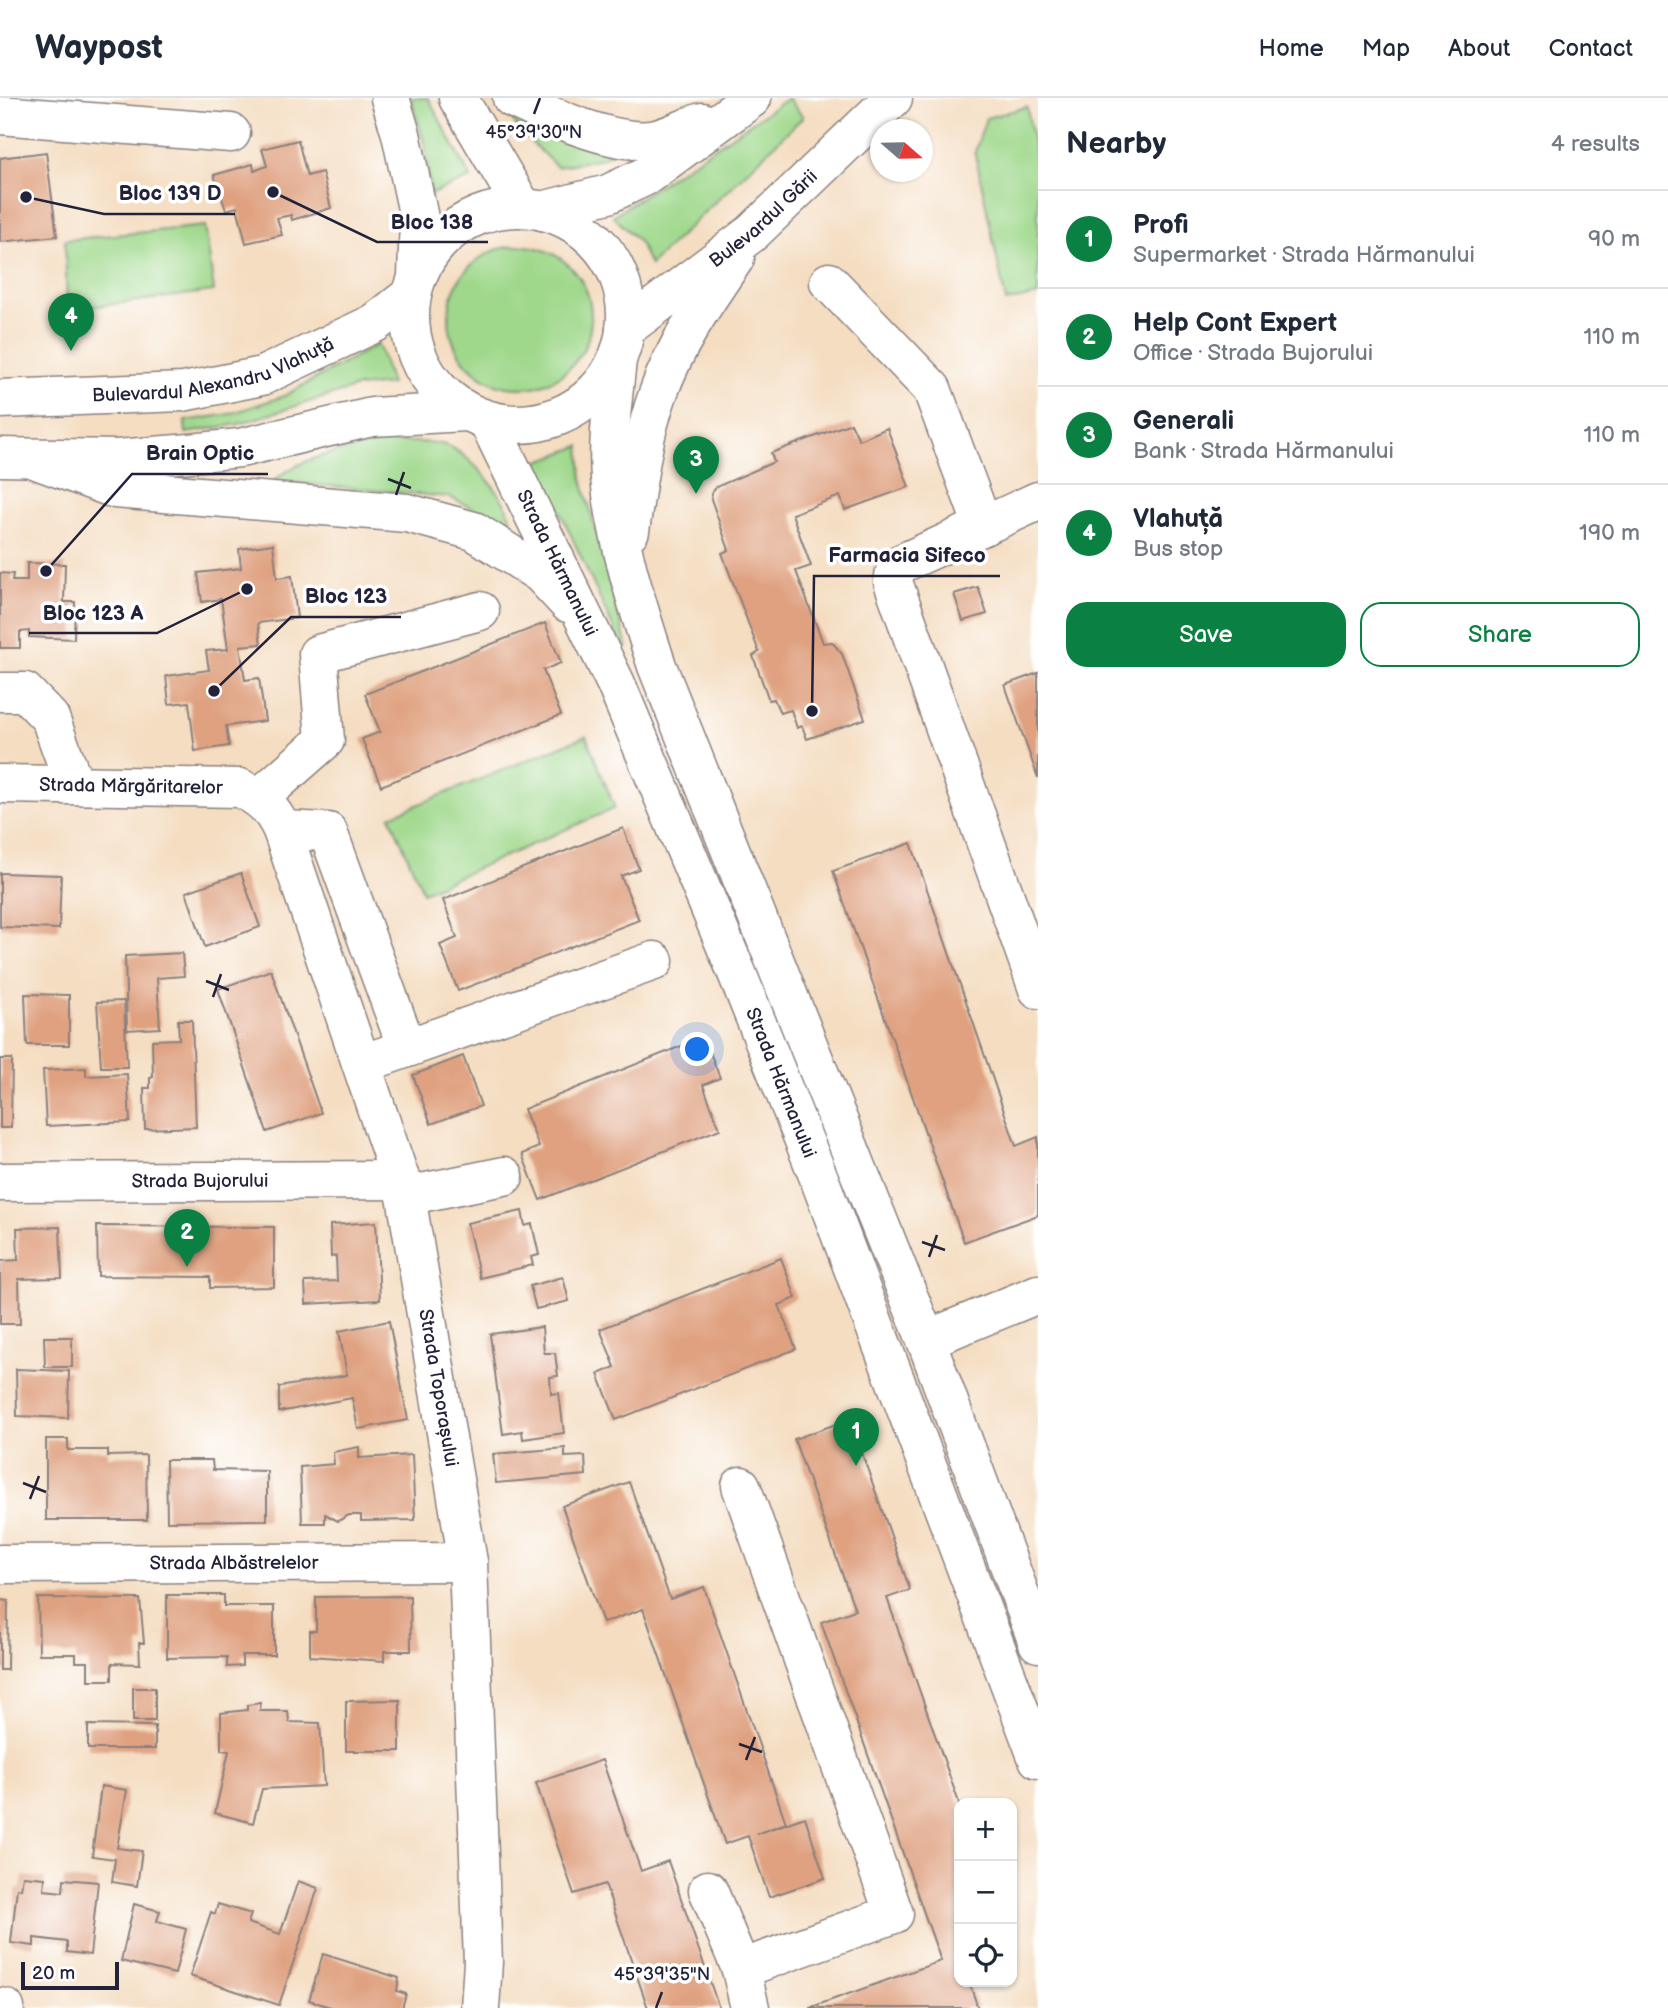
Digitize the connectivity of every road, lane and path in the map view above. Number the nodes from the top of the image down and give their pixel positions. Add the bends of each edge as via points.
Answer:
1 (390, 98) edge
2 (458, 98) edge
3 (512, 98) edge
4 (892, 98) edge
5 (744, 104) edge
6 (0, 115) edge
7 (231, 133) dead end
8 (532, 209) junction
9 (752, 233) junction
10 (829, 282) dead end
11 (415, 286) junction
12 (621, 345) junction
13 (0, 399) edge
14 (477, 416) junction
15 (17, 458) edge
16 (1038, 501) edge
17 (983, 526) junction
18 (626, 554) junction
19 (480, 611) dead end
20 (597, 640) junction
21 (0, 692) edge
22 (0, 784) edge
23 (75, 784) junction
24 (259, 797) junction
25 (282, 830) junction
26 (654, 961) dead end
27 (1038, 989) edge
28 (407, 1048) junction
29 (362, 1064) junction
30 (504, 1176) dead end
31 (0, 1182) edge
32 (403, 1188) junction
33 (1038, 1294) edge
34 (926, 1340) junction
35 (741, 1486) dead end
36 (468, 1562) junction
37 (0, 1564) edge
38 (1038, 1643) edge
39 (1038, 1759) edge
40 (708, 1890) dead end
41 (741, 1969) junction
42 (0, 2007) edge
43 (5, 2008) edge
44 (480, 2008) edge
45 (750, 2008) edge

1 - 11 main road via 419,218
2 - 8 main road
3 - 5 main road via 608,135 650,140
4 - 9 main road, Bulevardul Gării
5 - 8 main road via 646,176 608,194
6 - 7 main road
8 - 11 main road via 494,211 467,221 443,239
8 - 12 main road via 565,218 602,248 622,290
9 - 12 main road, Bulevardul Gării
9 - 18 main road via 712,290 658,393 646,435
10 - 17 main road via 932,389
11 - 13 main road, Bulevardul Alexandru Vlahuță via 374,323 261,376 183,392
11 - 14 main road via 412,340 419,362 446,398
12 - 14 main road via 600,386 578,407 550,420 519,425
12 - 18 main road, Strada Hărmanului via 609,437 610,479
14 - 15 main road via 372,417 227,450 117,459
14 - 20 main road, Strada Hărmanului
15 - 20 main road via 115,489 408,513 474,531 541,574
16 - 17 main road
17 - 27 main road via 896,566 893,582
18 - 34 main road, Strada Hărmanului via 657,666
19 - 24 main road via 318,654 325,740
20 - 39 main road, Strada Hărmanului via 820,1178
21 - 23 main road via 26,692 50,718
22 - 23 main road, Strada Mărgăritarelor
23 - 24 main road, Strada Mărgăritarelor via 222,786
24 - 25 main road, Strada Toporașului via 272,809
25 - 28 main road via 328,832
25 - 29 main road, Strada Toporașului
26 - 28 main road
28 - 29 main road
29 - 32 main road, Strada Toporașului
30 - 32 main road, Strada Bujorului
31 - 32 main road, Strada Bujorului
32 - 36 main road, Strada Toporașului
33 - 34 main road
34 - 38 main road, Strada Hărmanului
35 - 41 main road via 894,1914
36 - 37 main road, Strada Albăstrelelor
36 - 44 main road, Strada Toporașului via 483,1962
40 - 41 main road
41 - 45 main road
42 - 43 main road

